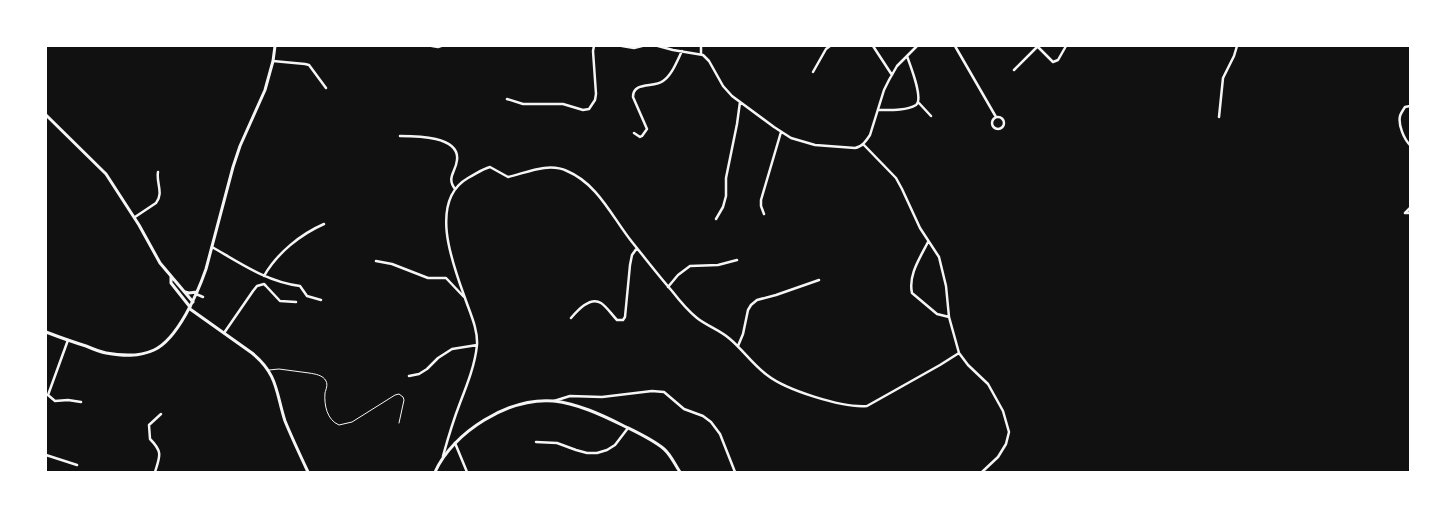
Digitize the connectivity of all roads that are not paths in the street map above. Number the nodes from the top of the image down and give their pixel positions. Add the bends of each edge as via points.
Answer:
1 (275, 46) edge
2 (432, 46) edge
3 (441, 46) edge
4 (594, 46) edge
5 (622, 46) edge
6 (642, 46) edge
7 (658, 46) edge
8 (701, 46) edge
9 (830, 46) edge
10 (873, 46) edge
11 (917, 46) edge
12 (955, 46) edge
13 (1037, 46) edge
14 (1066, 46) edge
15 (1237, 46) edge
16 (682, 51) junction
17 (701, 54) junction
18 (907, 56) junction
19 (273, 61) junction
20 (1014, 70) dead end
21 (813, 72) dead end
22 (892, 75) junction
23 (326, 88) dead end
24 (507, 99) dead end
25 (740, 102) junction
26 (918, 102) junction
27 (1410, 106) edge
28 (878, 110) junction
29 (46, 115) edge
30 (931, 116) dead end
31 (996, 117) junction
32 (1218, 117) dead end
33 (781, 132) junction
34 (634, 133) dead end
35 (400, 136) dead end
36 (863, 144) junction
37 (1410, 146) edge
38 (158, 172) dead end
39 (455, 189) junction
40 (1410, 208) edge
41 (764, 214) dead end
42 (1410, 214) edge
43 (135, 217) junction
44 (716, 219) dead end
45 (324, 224) dead end
46 (929, 242) junction
47 (212, 247) junction
48 (637, 248) junction
49 (737, 260) dead end
50 (376, 261) dead end
51 (264, 276) junction
52 (170, 277) junction
53 (819, 280) dead end
54 (668, 287) junction
55 (185, 292) junction
56 (197, 293) junction
57 (203, 297) dead end
58 (464, 298) junction
59 (321, 300) dead end
60 (193, 302) junction
61 (296, 302) dead end
62 (190, 308) junction
63 (949, 317) junction
64 (571, 318) dead end
65 (46, 332) edge
66 (224, 333) junction
67 (68, 340) junction
68 (477, 345) junction
69 (738, 346) junction
70 (959, 353) junction
71 (269, 370) junction
72 (409, 376) dead end
73 (553, 401) junction
74 (81, 402) dead end
75 (161, 414) dead end
76 (399, 422) dead end
77 (628, 428) junction
78 (536, 442) dead end
79 (455, 443) junction
80 (46, 455) edge
81 (443, 456) junction
82 (77, 465) dead end
83 (155, 472) edge
84 (308, 472) edge
85 (435, 472) edge
86 (467, 472) edge
87 (680, 472) edge
88 (735, 472) edge
89 (982, 472) edge

1 - 19 street
2 - 3 street
4 - 24 street via 596,94 589,109 583,110 563,104 523,104
5 - 6 street
7 - 16 street
8 - 17 street
9 - 21 street
10 - 22 street
11 - 18 street
12 - 31 street
13 - 14 street via 1053,62 1058,60
13 - 20 street
15 - 32 street via 1223,78
16 - 17 street
16 - 34 street via 664,81 640,87 633,93 647,129 640,137
17 - 25 street via 709,61 727,90
18 - 22 street
18 - 26 street via 916,83
19 - 23 street via 309,65
19 - 47 street via 265,90 233,167
22 - 28 street
25 - 33 street
25 - 44 street via 726,178 726,196
26 - 28 street via 907,108
26 - 30 street
27 - 37 street via 1405,107 1400,122
28 - 36 street via 870,135
29 - 43 street via 106,174
31 - 31 street via 1001,117 1004,126 997,129 993,126
33 - 36 street via 791,138 815,145 855,148
33 - 41 street via 761,200
35 - 39 street via 418,136 450,144 457,156 451,180
36 - 46 street via 896,178
38 - 43 street via 158,200
39 - 48 street via 463,181 490,167 508,177 539,169 566,170 578,177 601,199
39 - 58 street via 448,205 446,229
40 - 42 street via 1406,212
43 - 52 street
45 - 51 street via 300,236
46 - 63 street via 939,257 943,271
46 - 63 street via 912,275 912,293 937,314
47 - 51 street
47 - 56 street
48 - 54 street
48 - 64 street via 630,265 625,317 617,320 601,303 592,302 580,308
49 - 54 street via 718,265 695,264 678,274
50 - 58 street via 392,264 428,278 446,278
51 - 59 street via 300,286 307,296
52 - 55 street
52 - 62 street via 171,283
53 - 69 street via 757,300 750,305
54 - 69 street via 696,317
55 - 56 street
55 - 60 street
56 - 57 street
56 - 60 street
58 - 68 street via 474,323
60 - 62 street
61 - 66 street via 280,301 264,284 261,284 253,291
62 - 66 street
62 - 67 street via 164,342 155,349 141,354 128,356 105,353
63 - 70 street
65 - 67 street
66 - 71 street via 259,359
67 - 74 street via 48,395 58,402
68 - 72 street via 452,349 427,369
68 - 81 street via 470,376
69 - 70 street via 772,379 799,391 855,406 873,404
70 - 89 street via 988,384 1003,411 1009,432 1006,444 998,457
71 - 76 lane via 314,373 324,379 327,384 325,403 328,414 332,421 339,425 352,422 399,394 404,400
71 - 84 street via 285,420
73 - 77 street via 601,414
73 - 79 street via 530,401 509,408 489,417
73 - 88 street via 570,396 596,397 664,392 684,409 711,422 720,434
75 - 83 street via 149,425 150,439 158,446 160,455
77 - 78 street via 615,445 597,453 576,450 557,443
77 - 87 street via 665,450
79 - 81 street
79 - 86 street
80 - 82 street
81 - 85 street

